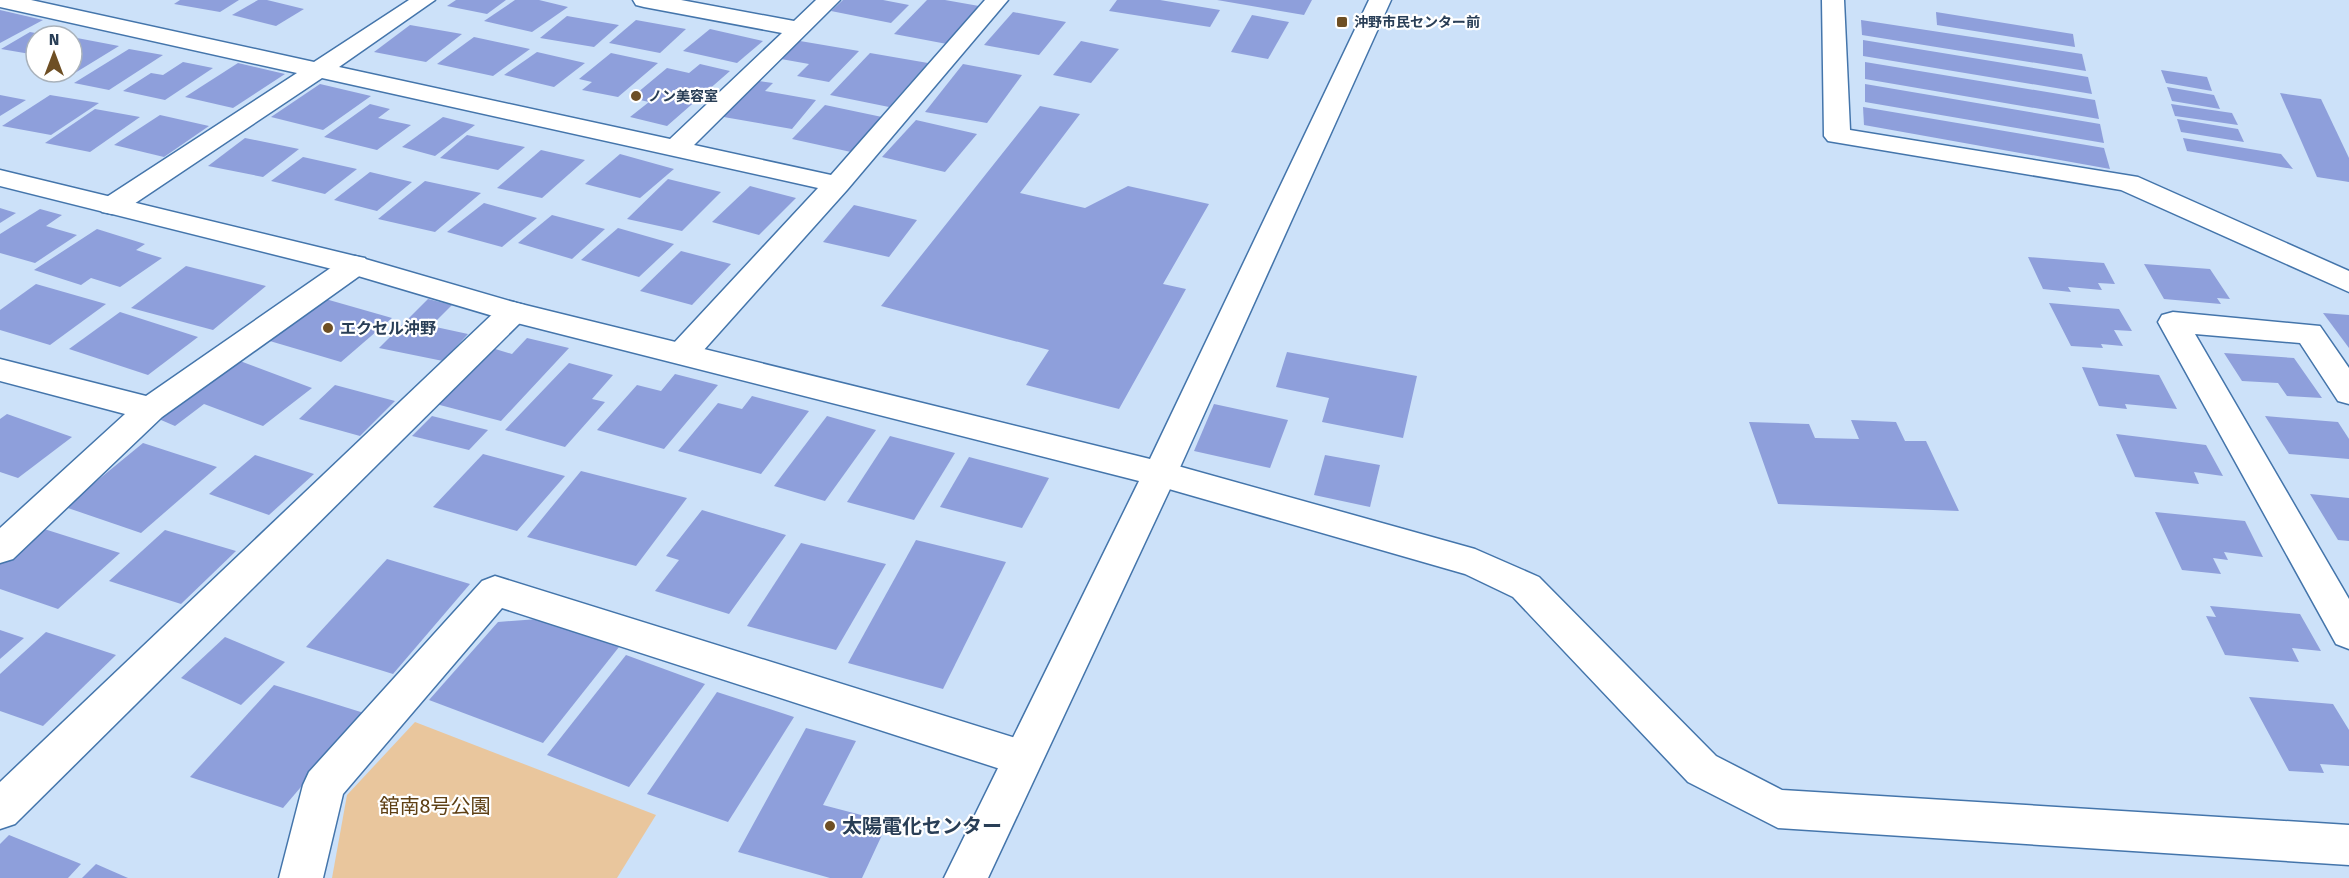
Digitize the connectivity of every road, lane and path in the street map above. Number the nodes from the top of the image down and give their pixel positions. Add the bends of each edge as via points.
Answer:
1 (0, 0) edge
2 (424, 0) edge
3 (644, 0) edge
4 (829, 0) edge
5 (997, 0) edge
6 (1380, 0) edge
7 (1833, 0) edge
8 (799, 29) junction
9 (316, 70) junction
10 (677, 147) junction
11 (0, 178) edge
12 (837, 184) junction
13 (112, 206) junction
14 (355, 265) junction
15 (2349, 282) edge
16 (513, 312) junction
17 (683, 353) junction
18 (0, 370) edge
19 (2349, 393) edge
20 (151, 409) junction
21 (1160, 474) junction
22 (0, 549) edge
23 (2338, 597) edge
24 (2349, 633) edge
25 (1022, 758) junction
26 (0, 810) edge
27 (2349, 845) edge
28 (300, 878) edge
29 (966, 878) edge

1 - 9 street
2 - 9 street
3 - 8 street
4 - 8 street
5 - 12 street
6 - 21 street
7 - 15 street via 1837,136 2128,183
8 - 10 street
9 - 10 street
9 - 13 street
10 - 12 street
11 - 13 street
12 - 17 street
13 - 14 street
14 - 16 street
14 - 20 street
16 - 17 street
16 - 26 street
17 - 21 street
18 - 20 street
19 - 23 street via 2309,333 2173,322
20 - 22 street
21 - 25 street
21 - 27 street via 1475,563 1526,587 1702,769 1778,809
23 - 24 street
25 - 28 street via 495,591 324,785
25 - 29 street

